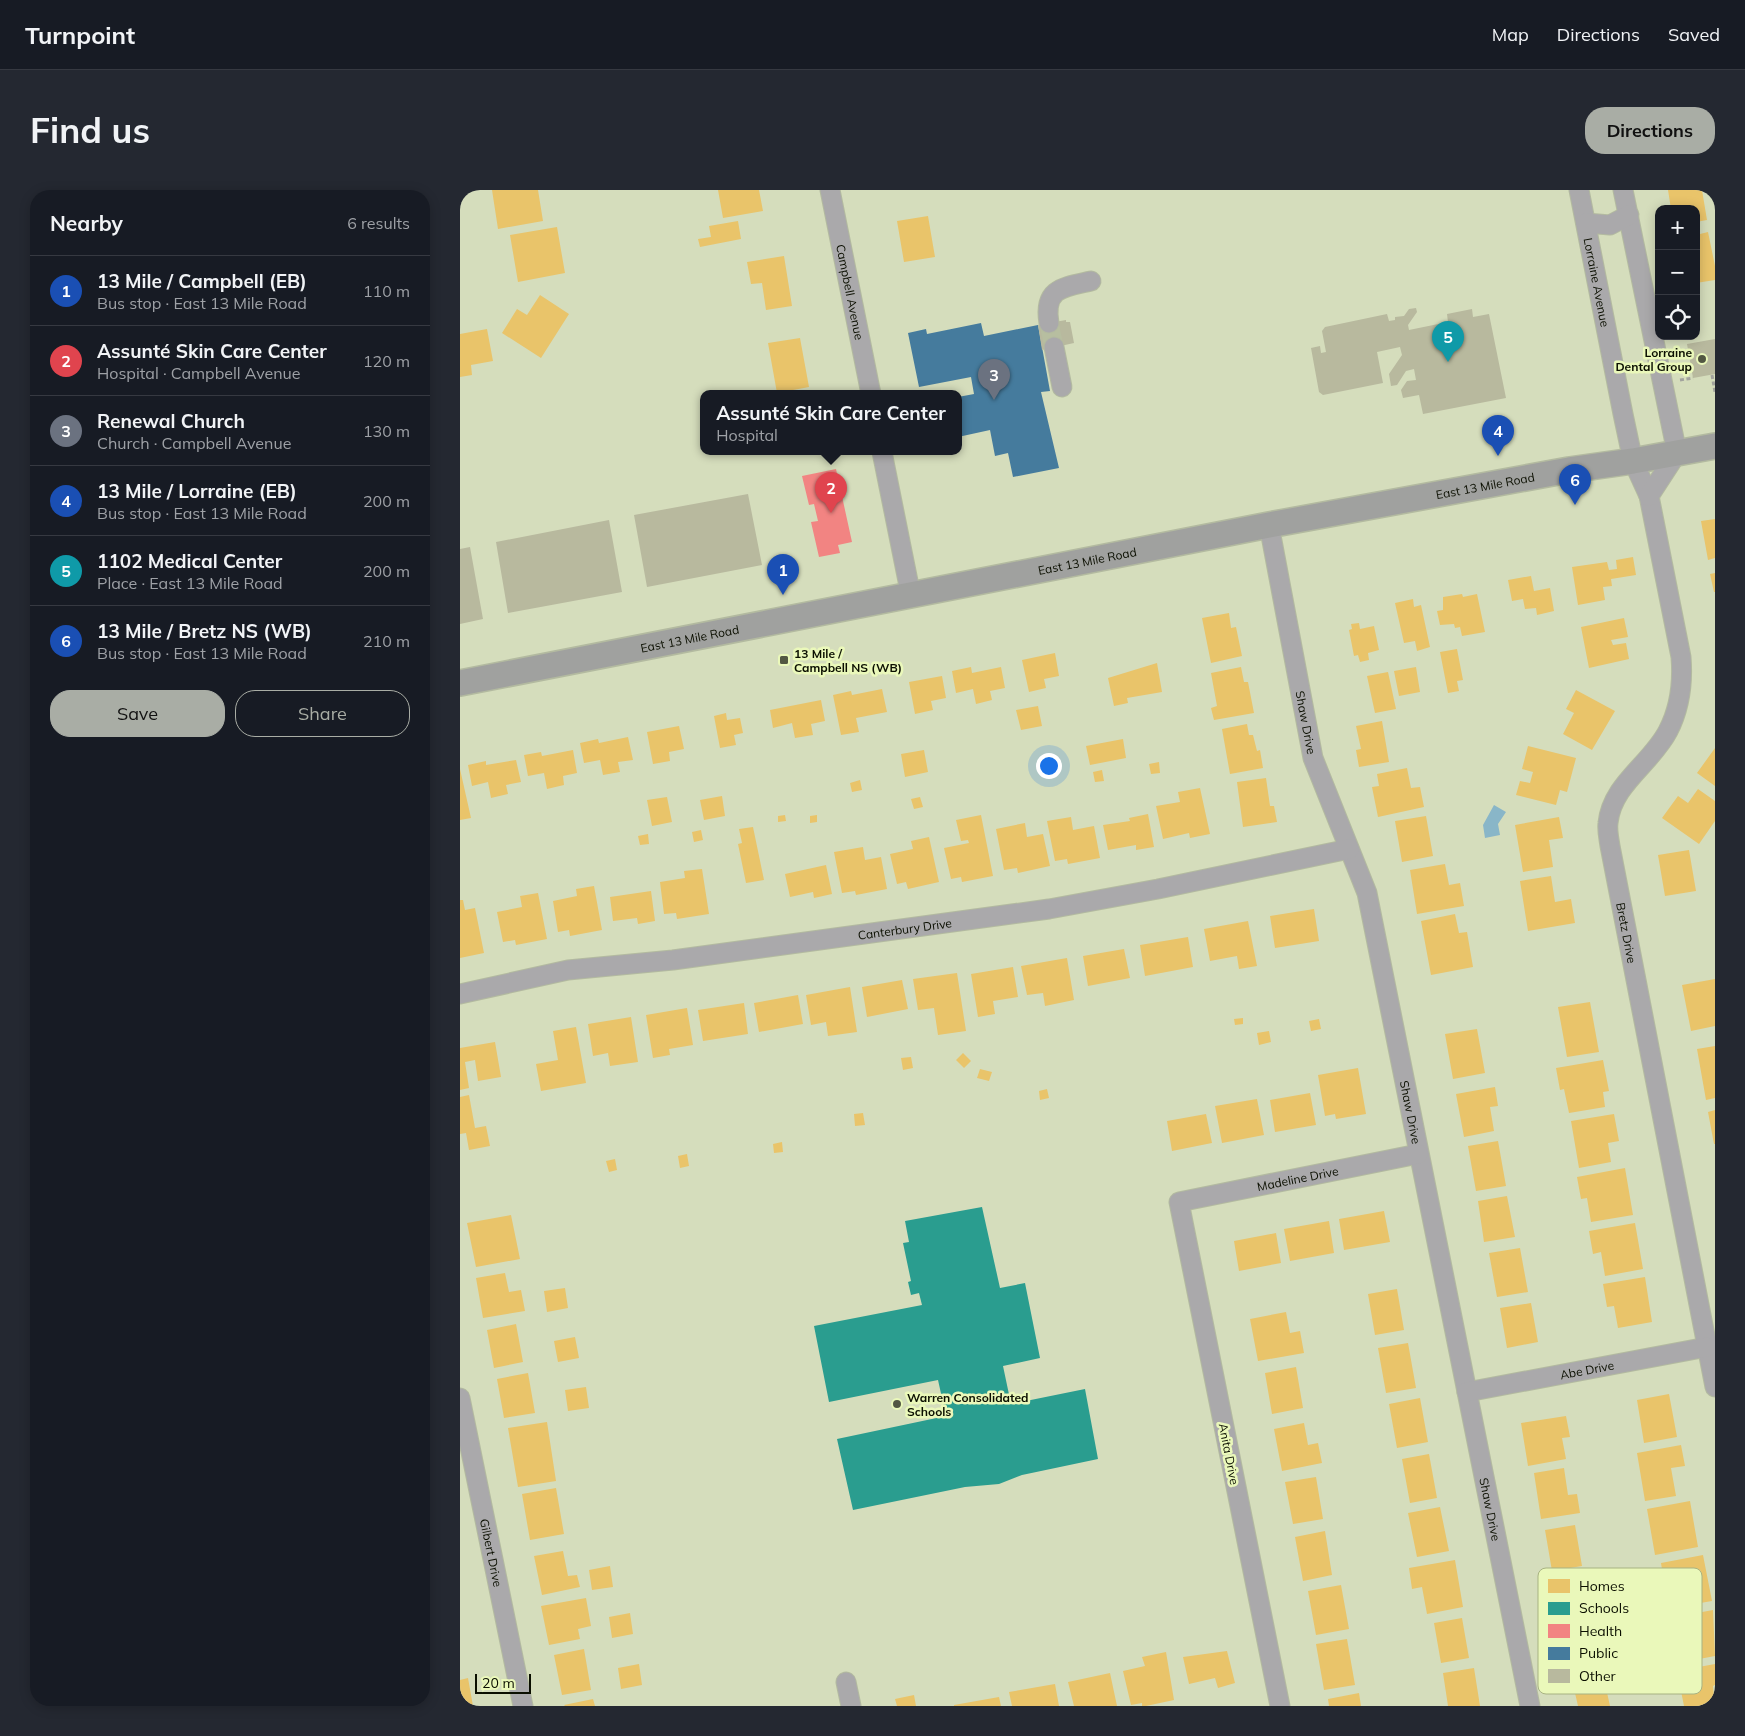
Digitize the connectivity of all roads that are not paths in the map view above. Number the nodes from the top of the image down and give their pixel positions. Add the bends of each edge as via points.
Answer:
1 (830, 190) edge
2 (1579, 190) edge
3 (1623, 190) edge
4 (1629, 215) junction
5 (1586, 224) junction
6 (1091, 281) dead end
7 (1050, 323) tunnel mouth
8 (1054, 347) tunnel mouth
9 (1062, 387) dead end
10 (870, 390) edge
11 (1715, 446) edge
12 (1677, 453) junction
13 (883, 455) edge
14 (1633, 461) junction
15 (1649, 496) junction
16 (1269, 525) junction
17 (911, 596) junction
18 (460, 683) edge
19 (1348, 849) junction
20 (460, 994) edge
21 (1418, 1154) junction
22 (1179, 1202) joint
23 (1707, 1347) junction
24 (1715, 1387) edge
25 (1467, 1392) junction
26 (460, 1398) edge
27 (846, 1682) dead end
28 (523, 1706) edge
29 (851, 1706) edge
30 (1280, 1706) edge
31 (1530, 1706) edge

1 - 10 street, Campbell Avenue
2 - 5 street, Lorraine Avenue
3 - 4 street
4 - 5 street via 1610,225
4 - 12 street
5 - 14 street, Lorraine Avenue
6 - 7 street via 1056,291 1048,306
8 - 9 street
11 - 12 main road, East 13 Mile Road
12 - 14 main road, East 13 Mile Road
12 - 15 street
13 - 17 street
14 - 15 street, Bretz Drive
14 - 16 main road, East 13 Mile Road
15 - 23 street, Bretz Drive via 1683,677 1679,702 1668,732 1620,790 1608,824
16 - 17 main road, East 13 Mile Road
16 - 19 street, Shaw Drive via 1313,758
17 - 18 main road, East 13 Mile Road
19 - 20 street, Canterbury Drive via 1049,909 673,960 568,970
19 - 21 street, Shaw Drive via 1367,894
21 - 22 street, Madeline Drive
21 - 25 street, Shaw Drive
22 - 30 street, Anita Drive
23 - 24 street, Bretz Drive
23 - 25 street, Abe Drive
25 - 31 street, Shaw Drive
26 - 28 street, Gilbert Drive
27 - 29 street

